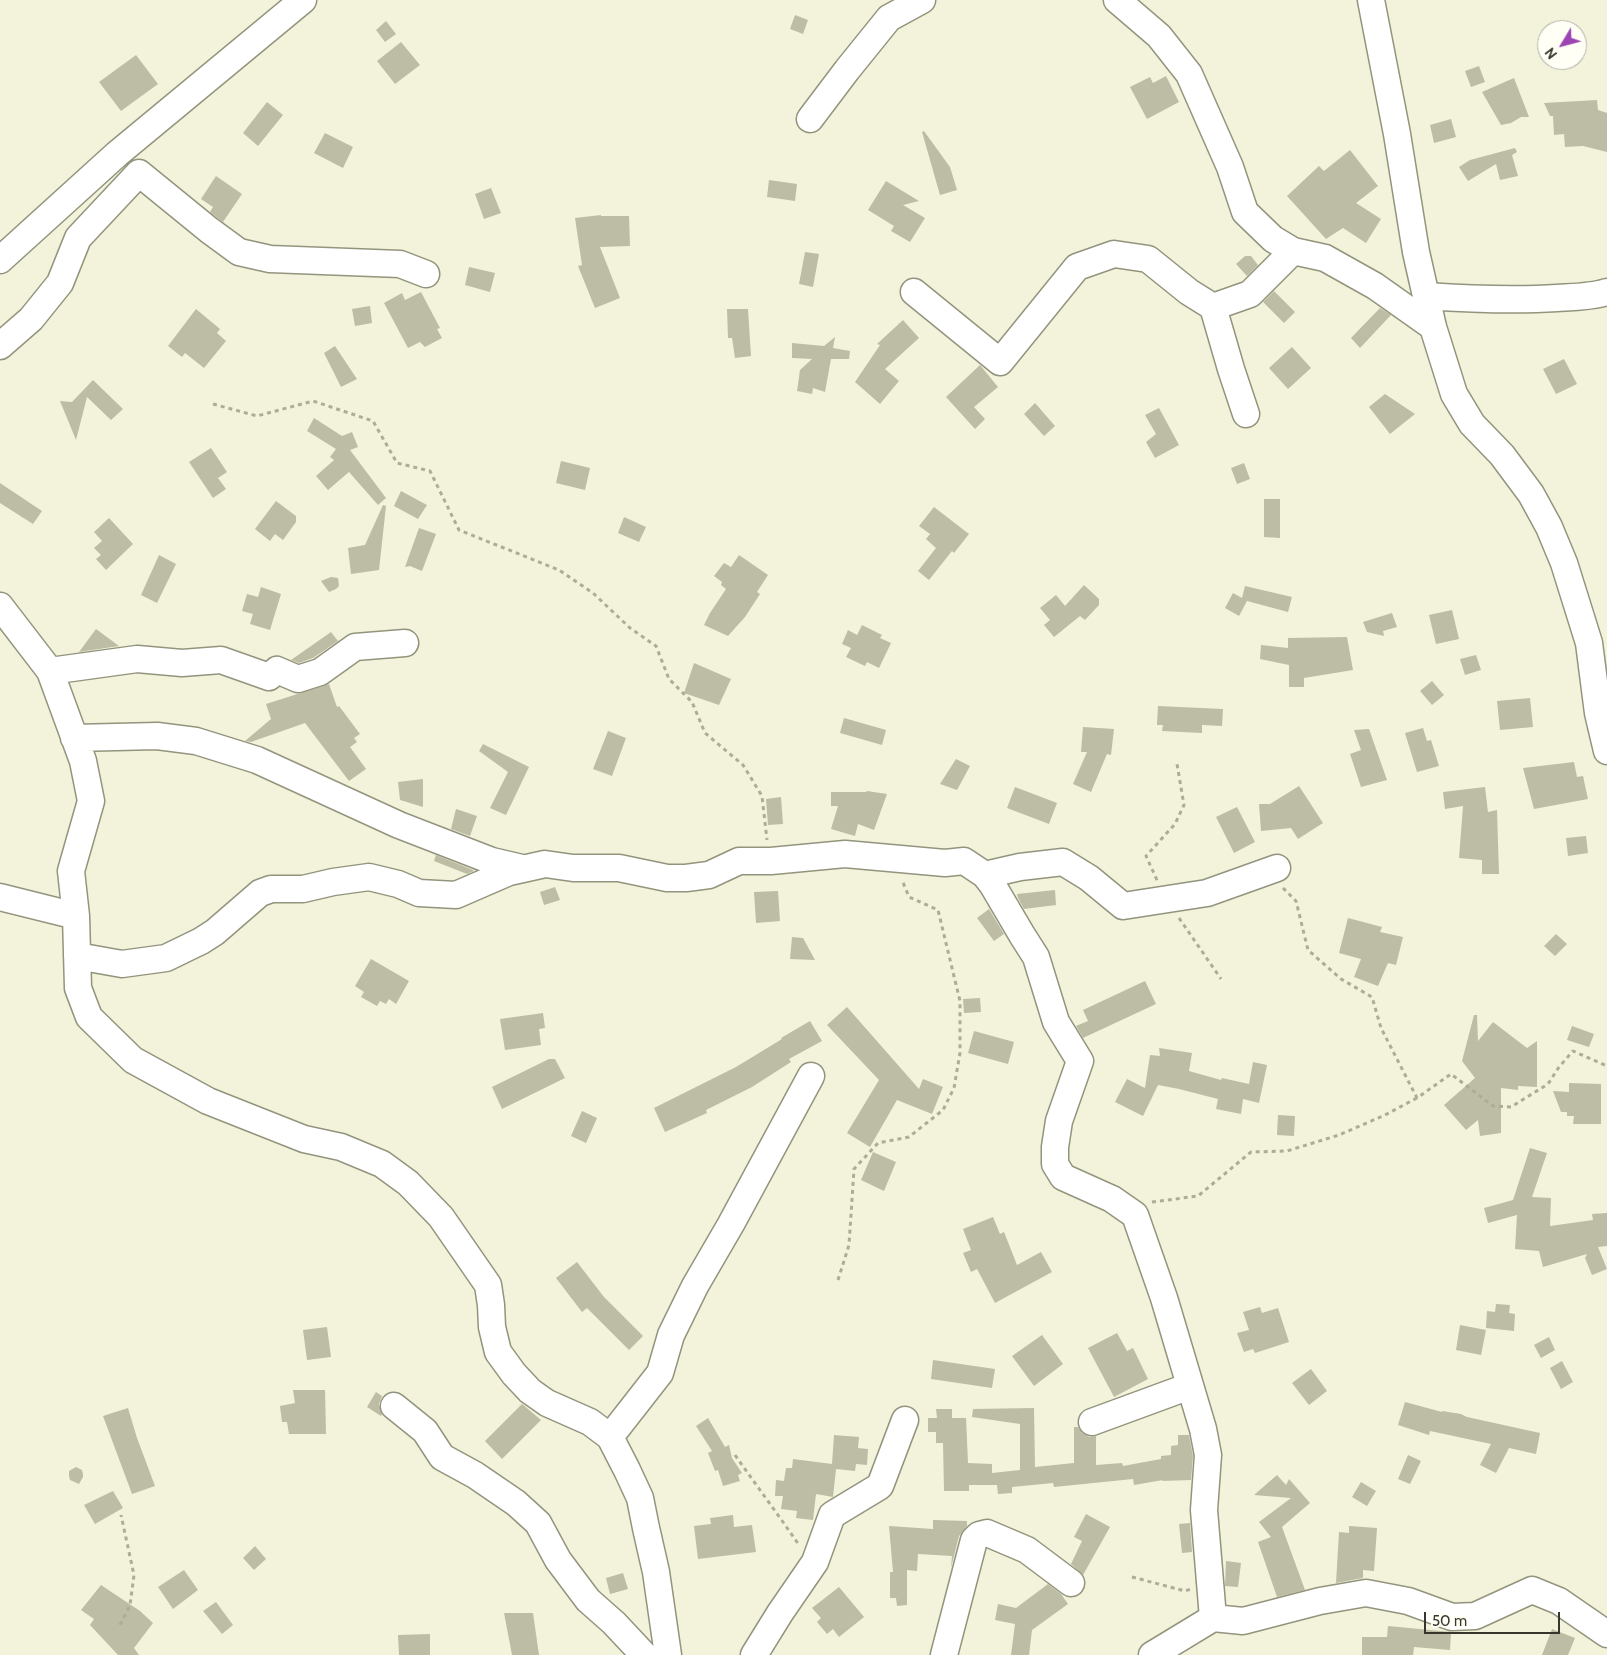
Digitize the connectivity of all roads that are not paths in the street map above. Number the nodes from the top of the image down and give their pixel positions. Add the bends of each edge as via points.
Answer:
1 (303, 0) edge
2 (922, 0) edge
3 (1117, 0) edge
4 (1371, 0) edge
5 (810, 119) dead end
6 (1293, 251) junction
7 (0, 260) edge
8 (426, 274) dead end
9 (914, 292) dead end
10 (1607, 292) edge
11 (1426, 296) junction
12 (1213, 307) junction
13 (1433, 327) junction
14 (0, 346) edge
15 (1246, 414) dead end
16 (0, 606) edge
17 (405, 643) dead end
18 (50, 671) junction
19 (74, 738) junction
20 (1607, 751) edge
21 (522, 868) junction
22 (1272, 870) road end
23 (985, 875) junction
24 (0, 897) edge
25 (76, 916) junction
26 (77, 956) junction
27 (811, 1076) dead end
28 (1190, 1386) junction
29 (394, 1406) dead end
30 (905, 1420) dead end
31 (1092, 1422) dead end
32 (610, 1437) junction
33 (1071, 1583) dead end
34 (1213, 1618) junction
35 (1607, 1634) edge
36 (644, 1655) edge
37 (668, 1655) edge
38 (754, 1655) edge
39 (944, 1655) edge
40 (1152, 1655) edge

1 - 7 street via 117,154
2 - 5 street via 889,18
3 - 6 street via 1158,36 1190,74 1230,167 1245,212 1273,240
4 - 11 street
6 - 12 street via 1250,294
6 - 13 street via 1325,258 1375,286
8 - 14 street via 400,264 270,259 239,252 139,173 78,238 60,283 31,318
9 - 12 street via 1000,362 1077,267 1114,254 1148,259
10 - 11 street via 1594,296 1542,299
11 - 13 street
12 - 15 street
13 - 20 street via 1454,394 1472,424 1502,455 1531,494 1549,527 1589,643 1598,713
16 - 18 street
17 - 18 street via 355,647 320,672 298,679 277,670 269,677 221,660 137,659
18 - 19 street
19 - 21 street via 157,736 196,741 257,760 399,825 492,861
19 - 25 street via 83,761 91,801 71,871
21 - 23 street via 545,864 619,868 667,878 686,878 709,875 739,861 845,854 944,864 964,861
21 - 26 street via 456,895 419,894 398,884 369,877 303,889 271,889 260,893 215,932 166,958 122,964
22 - 23 street via 1207,893 1124,906 1089,878 1062,862
23 - 28 street via 1036,957 1056,1022 1080,1061 1060,1121 1055,1164 1063,1177 1112,1199 1135,1215
24 - 25 street
25 - 26 street
26 - 32 street via 78,988 89,1018 133,1060 208,1102 304,1138 342,1146 382,1164 408,1183 441,1217 488,1285 498,1352 514,1374 530,1391 548,1403 590,1422
27 - 32 street via 695,1286 671,1335 660,1374
28 - 31 street
28 - 34 street via 1208,1455 1204,1510
29 - 36 street via 425,1430 442,1457 516,1503 538,1523 558,1560 588,1600
30 - 38 street via 880,1486 832,1515 815,1562
32 - 37 street via 640,1498 656,1572
33 - 39 street via 1026,1550 987,1533 979,1535 974,1540
34 - 35 street via 1243,1621 1320,1601 1366,1594 1408,1601 1452,1617 1475,1616 1532,1590 1559,1600
34 - 40 street

